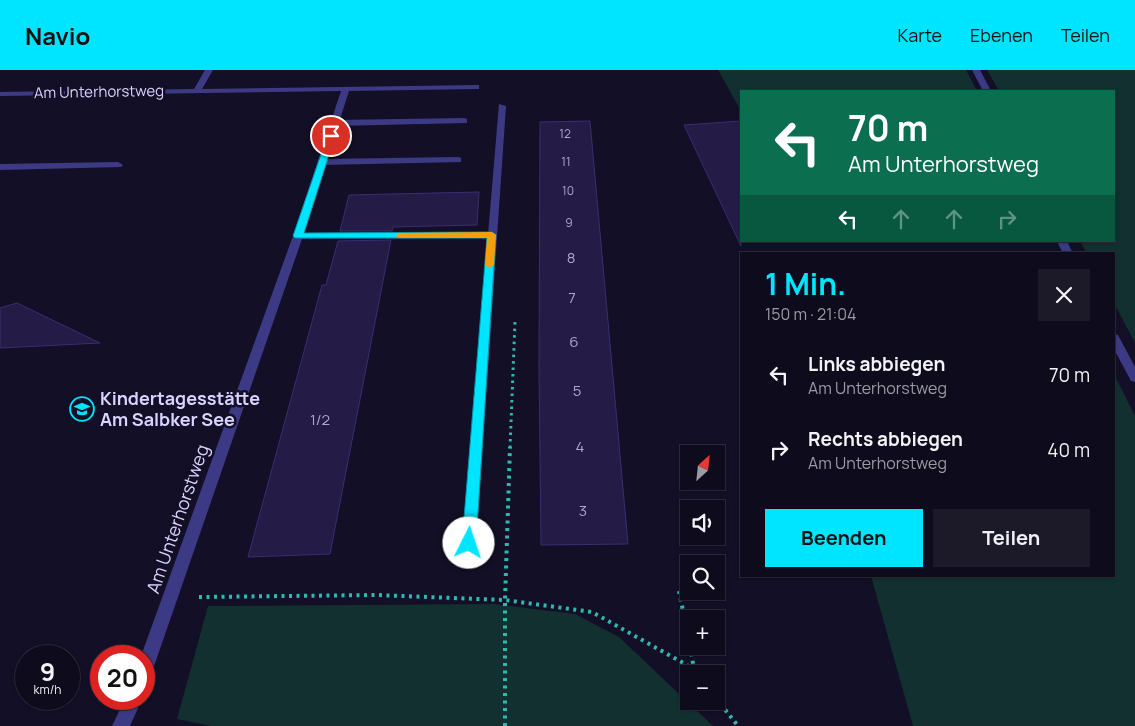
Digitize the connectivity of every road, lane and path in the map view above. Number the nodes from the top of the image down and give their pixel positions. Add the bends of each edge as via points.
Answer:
1 (209, 70) edge
2 (976, 70) edge
3 (476, 87) dead end
4 (346, 89) junction
5 (986, 90) edge
6 (197, 91) junction
7 (0, 94) edge
8 (502, 106) dead end
9 (464, 121) dead end
10 (335, 123) junction
11 (458, 160) dead end
12 (322, 162) junction
13 (118, 165) dead end
14 (0, 167) edge
15 (492, 235) junction
16 (298, 236) junction
17 (515, 320) dead end
18 (1115, 340) edge
19 (1135, 378) edge
20 (469, 543) dead end
21 (679, 591) dead end
22 (172, 596) junction
23 (505, 600) junction
24 (683, 610) edge
25 (154, 645) edge
26 (687, 665) edge
27 (725, 709) edge
28 (129, 710) edge
29 (121, 726) edge
30 (505, 726) edge
31 (738, 726) edge

1 - 6 street
2 - 5 street
3 - 4 street, Am Unterhorstweg
4 - 6 street, Am Unterhorstweg
4 - 10 street, Am Unterhorstweg
6 - 7 street, Am Unterhorstweg
8 - 15 street
9 - 10 street
10 - 12 street, Am Unterhorstweg
11 - 12 street
12 - 16 street, Am Unterhorstweg
13 - 14 street
15 - 16 street
15 - 20 street
16 - 22 street, Am Unterhorstweg
17 - 23 path
18 - 19 street
21 - 24 path
22 - 23 path via 376,595
22 - 25 street, Am Unterhorstweg
23 - 26 path via 592,612
23 - 30 path
27 - 31 path
28 - 29 street

